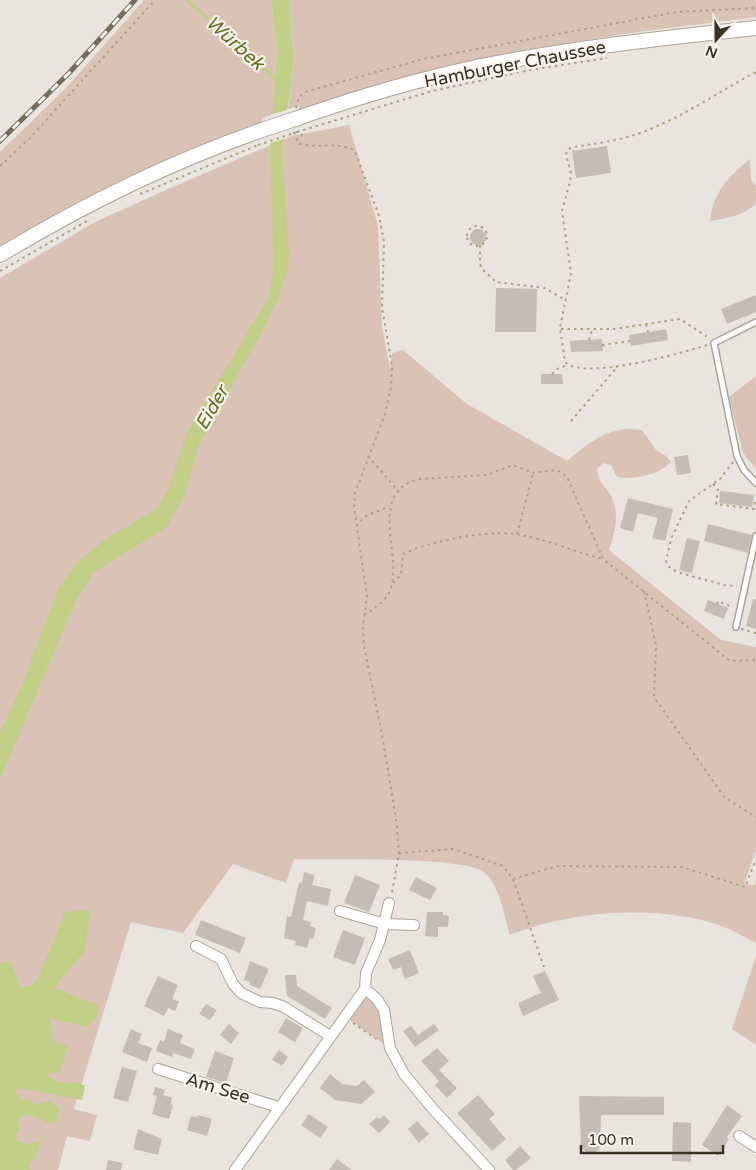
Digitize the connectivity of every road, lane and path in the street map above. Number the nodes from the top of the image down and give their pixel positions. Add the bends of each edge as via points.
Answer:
1 (156, 0) edge
2 (756, 8) edge
3 (756, 28) edge
4 (616, 57) dead end
5 (756, 72) edge
6 (298, 122) junction
7 (294, 136) dead end
8 (296, 140) junction
9 (0, 166) edge
10 (576, 172) dead end
11 (571, 173) junction
12 (134, 196) dead end
13 (92, 217) dead end
14 (480, 246) junction
15 (0, 256) edge
16 (0, 271) edge
17 (515, 284) junction
18 (515, 288) dead end
19 (565, 300) junction
20 (756, 322) edge
21 (646, 324) junction
22 (560, 328) junction
23 (592, 330) junction
24 (648, 332) dead end
25 (589, 340) dead end
26 (630, 341) dead end
27 (714, 344) junction
28 (602, 345) dead end
29 (568, 365) junction
30 (618, 366) junction
31 (552, 374) dead end
32 (570, 421) dead end
33 (368, 456) junction
34 (737, 456) junction
35 (533, 473) junction
36 (756, 483) edge
37 (713, 484) junction
38 (399, 492) junction
39 (755, 501) edge
40 (389, 507) junction
41 (356, 526) junction
42 (517, 534) junction
43 (756, 536) edge
44 (603, 560) junction
45 (393, 583) junction
46 (746, 586) junction
47 (644, 591) junction
48 (717, 604) dead end
49 (740, 610) junction
50 (364, 616) junction
51 (736, 627) joint
52 (756, 632) edge
53 (756, 660) edge
54 (756, 816) edge
55 (399, 853) junction
56 (756, 859) edge
57 (513, 879) junction
58 (390, 903) joint
59 (340, 911) dead end
60 (385, 924) junction
61 (414, 925) dead end
62 (196, 946) dead end
63 (544, 966) dead end
64 (365, 988) junction
65 (345, 1017) junction
66 (330, 1036) junction
67 (390, 1048) junction
68 (157, 1069) dead end
69 (278, 1106) junction
70 (739, 1136) dead end
71 (756, 1147) edge
72 (235, 1170) edge
73 (489, 1170) edge

1 - 9 path via 36,132
2 - 6 path via 677,12 423,60 305,92 299,96
3 - 6 main road, Hamburger Chaussee via 639,41 481,66 340,103
4 - 6 path via 530,70
5 - 11 path via 693,109 648,130 622,139 568,148 566,154
6 - 8 path via 302,135
6 - 12 path, bridge via 258,145
6 - 15 main road, Hamburger Chaussee, bridge via 260,130 123,188
7 - 8 path
8 - 33 path via 305,146 338,144 355,151 379,216 384,242 382,307 392,366 385,414
10 - 11 path
11 - 19 path via 562,211 571,273
13 - 16 path
14 - 14 path via 488,235 482,227 474,226 467,238 473,246
14 - 17 path via 478,259 482,269 496,282
17 - 18 path
17 - 19 path via 545,288
19 - 22 path
20 - 27 lane
21 - 23 path
21 - 24 path
21 - 27 path via 680,319
22 - 23 path
22 - 29 path via 563,357
23 - 25 path
26 - 28 path
27 - 30 path
27 - 34 lane
29 - 30 path
29 - 31 path
30 - 32 path
33 - 38 path
33 - 41 path via 355,493
34 - 36 lane
34 - 37 path
35 - 38 path via 513,465 487,475 418,479
35 - 42 path
35 - 44 path via 557,470 566,477
37 - 39 path via 718,490 716,504 754,509
37 - 46 path via 695,495 683,510 668,551 668,566 690,576 732,587
38 - 40 path
40 - 41 path via 366,516
40 - 45 path
41 - 50 path via 367,596
42 - 44 path
42 - 45 path via 495,533 441,541 411,550 404,554 401,575
43 - 46 lane
44 - 47 path
45 - 50 path via 383,603
46 - 49 lane
47 - 53 path via 730,661
47 - 54 path via 656,645 654,697 725,798
48 - 49 path
49 - 51 lane
50 - 55 path via 364,646 382,735
51 - 52 path
55 - 57 path via 453,849 503,866
55 - 58 path
56 - 57 path via 745,887 682,867 557,866
57 - 63 path
58 - 60 street
59 - 60 street
60 - 61 street
60 - 64 street via 366,973
62 - 66 street via 221,959 241,993 260,1002 284,1007
64 - 65 street, Am See
64 - 67 street via 384,1010
65 - 66 street, Am See
65 - 67 path
66 - 69 street, Am See
67 - 73 street via 404,1074 432,1109
68 - 69 street, Am See
69 - 72 street, Am See
70 - 71 street

